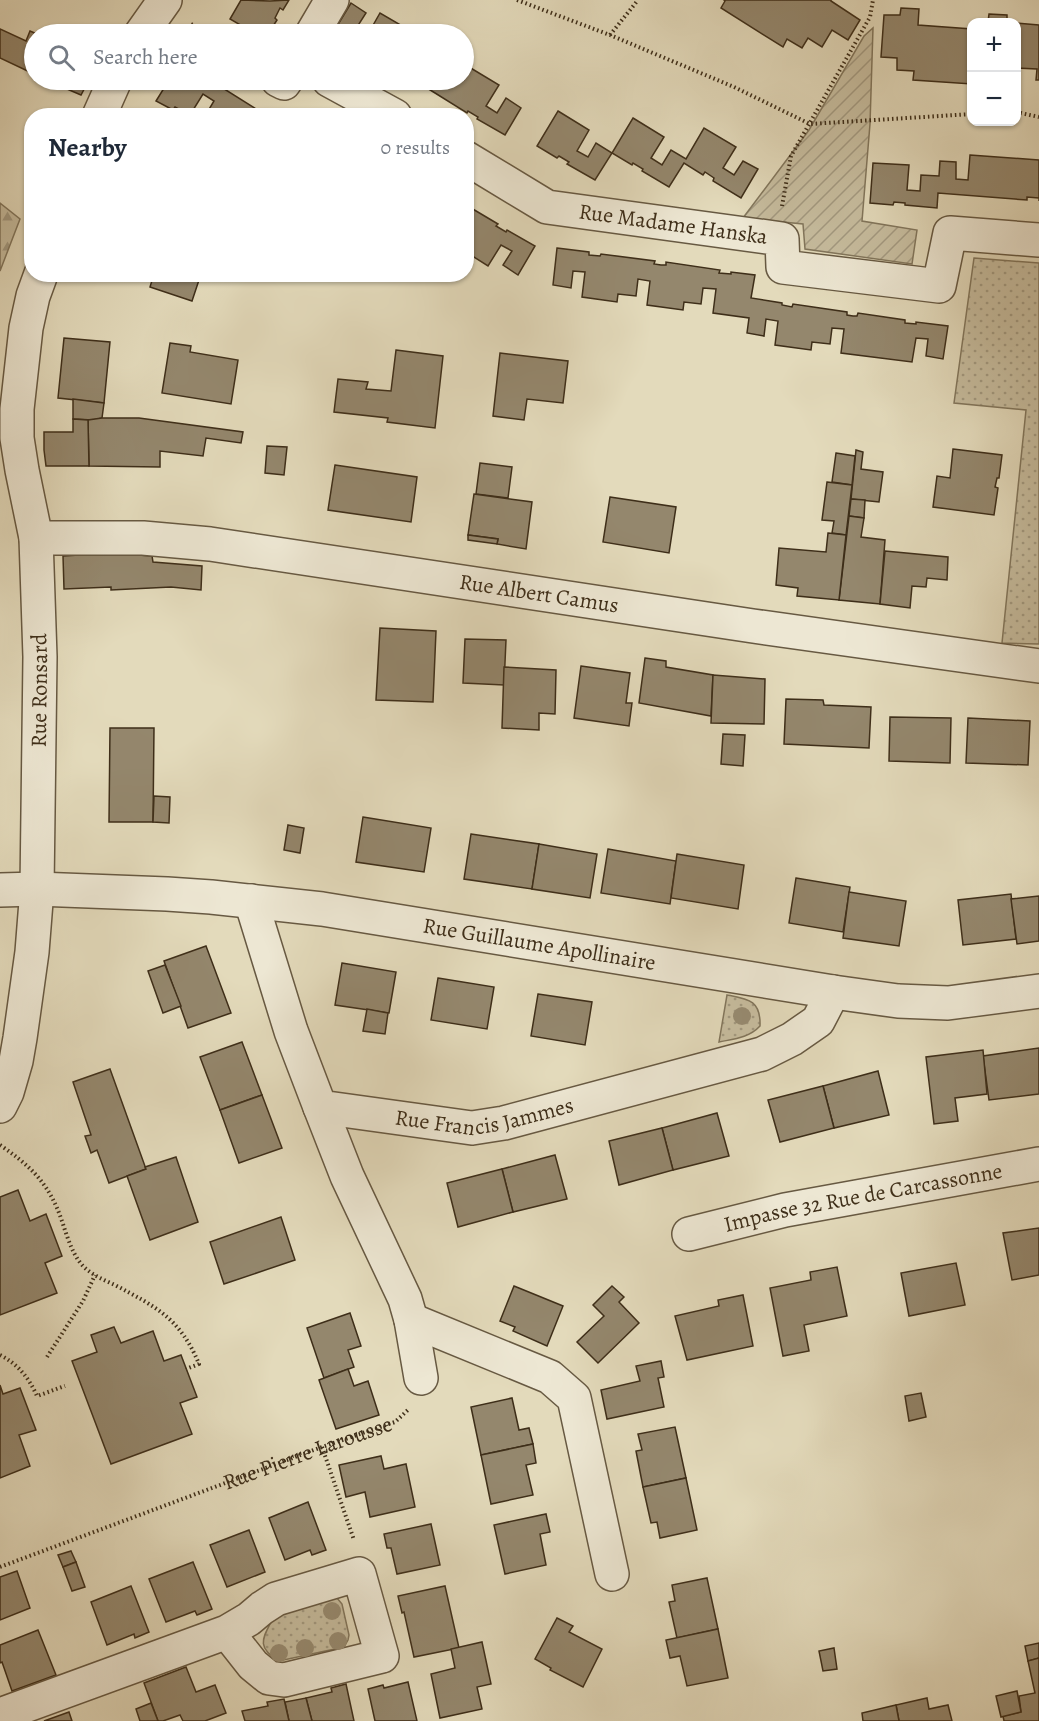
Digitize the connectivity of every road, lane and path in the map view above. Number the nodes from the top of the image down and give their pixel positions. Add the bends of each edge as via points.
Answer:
1 (332, 0) edge
2 (517, 0) edge
3 (638, 0) edge
4 (873, 0) edge
5 (175, 10) edge
6 (155, 24) edge
7 (195, 24) edge
8 (318, 24) edge
9 (610, 35) junction
10 (111, 90) edge
11 (347, 90) edge
12 (103, 108) edge
13 (380, 108) edge
14 (1021, 113) edge
15 (967, 114) edge
16 (1039, 117) edge
17 (810, 124) junction
18 (474, 163) edge
19 (782, 239) junction
20 (1039, 240) edge
21 (38, 282) edge
22 (36, 538) junction
23 (1039, 666) edge
24 (0, 890) edge
25 (37, 890) junction
26 (251, 901) junction
27 (1039, 991) edge
28 (833, 992) junction
29 (0, 1106) edge
30 (320, 1107) junction
31 (0, 1145) edge
32 (1039, 1164) edge
33 (690, 1234) dead end
34 (95, 1275) junction
35 (411, 1320) junction
36 (0, 1355) edge
37 (47, 1357) dead end
38 (186, 1369) dead end
39 (421, 1378) joint
40 (65, 1386) dead end
41 (322, 1447) junction
42 (0, 1567) edge
43 (359, 1574) junction
44 (612, 1574) dead end
45 (227, 1632) junction
46 (0, 1715) edge

1 - 8 street
2 - 9 path
3 - 9 path
4 - 17 path via 870,17
5 - 6 street
5 - 7 path
9 - 17 path
10 - 12 street
11 - 13 street
14 - 16 path
15 - 17 path
17 - 19 path via 791,156 780,216
18 - 19 street, Rue Madame Hanska via 547,207
19 - 20 street, Rue Madame Hanska via 783,267 939,286 950,233
21 - 22 street, Rue Ronsard via 26,328 17,409 17,438
22 - 23 street, Rue Albert Camus via 142,538 210,544
22 - 25 street, Rue Ronsard via 40,657
24 - 25 street, Rue Guillaume Apollinaire
25 - 26 street, Rue Guillaume Apollinaire
25 - 29 street, Rue Ronsard via 16,1061
26 - 28 street, Rue Guillaume Apollinaire
26 - 30 street via 291,1031
27 - 28 street, Rue Guillaume Apollinaire via 948,1003
28 - 30 street, Rue Francis Jammes via 818,1021 762,1054 504,1123 472,1128
30 - 35 street
31 - 34 path via 38,1174 57,1206 77,1257
32 - 33 street, Impasse 32 Rue de Carcassonne via 785,1210
34 - 37 path
34 - 38 path via 176,1323 199,1364
35 - 39 street
35 - 44 street via 550,1377 574,1398
36 - 40 path via 19,1368 37,1395
39 - 41 path, Rue Pierre Larousse via 413,1406 395,1422
41 - 42 path, Rue Pierre Larousse
41 - 43 path via 357,1552
43 - 45 street via 276,1599
43 - 45 street via 381,1656 284,1680 269,1678
45 - 46 street

